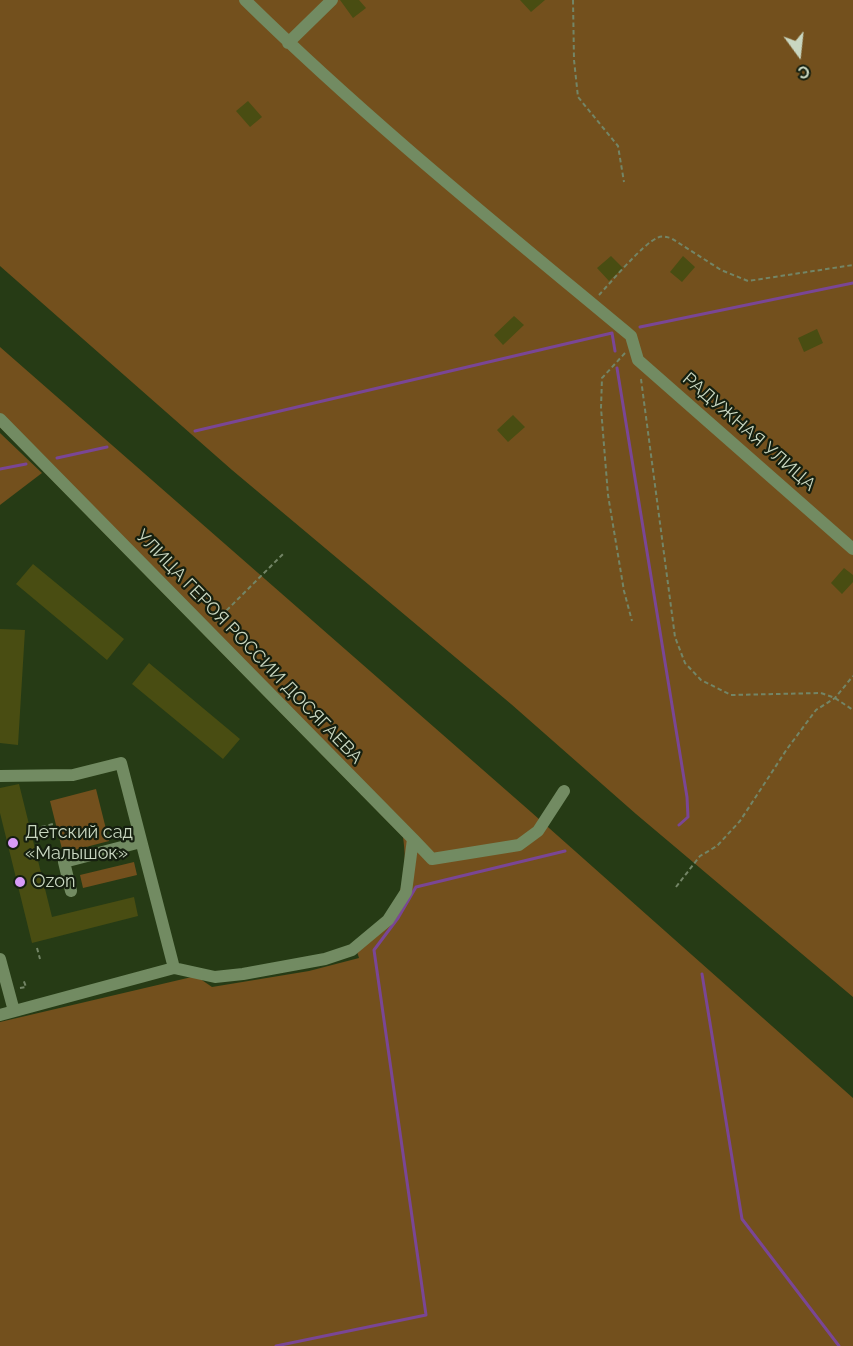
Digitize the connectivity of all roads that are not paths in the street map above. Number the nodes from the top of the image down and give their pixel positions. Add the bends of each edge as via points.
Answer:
1 (245, 0) edge
2 (332, 0) edge
3 (288, 43) junction
4 (0, 419) edge
5 (853, 549) edge
6 (0, 776) edge
7 (564, 791) dead end
8 (412, 839) junction
9 (141, 842) junction
10 (71, 891) dead end
11 (0, 959) edge
12 (174, 968) junction
13 (14, 1011) junction
14 (0, 1015) edge

1 - 3 street
2 - 3 street
3 - 5 street, РАДУЖНАЯ УЛИЦА via 395,140 631,336 639,360
4 - 8 street, УЛИЦА ГЕРОЯ РОССИИ ДОСЯГАЕВА
6 - 9 street via 73,775 121,763
7 - 8 street, УЛИЦА ГЕРОЯ РОССИИ ДОСЯГАЕВА via 538,831 519,845 432,859
8 - 12 street via 406,892 388,920 352,950 243,974 215,976
9 - 10 street via 64,862
9 - 12 street
11 - 13 street
12 - 13 street
13 - 14 street

